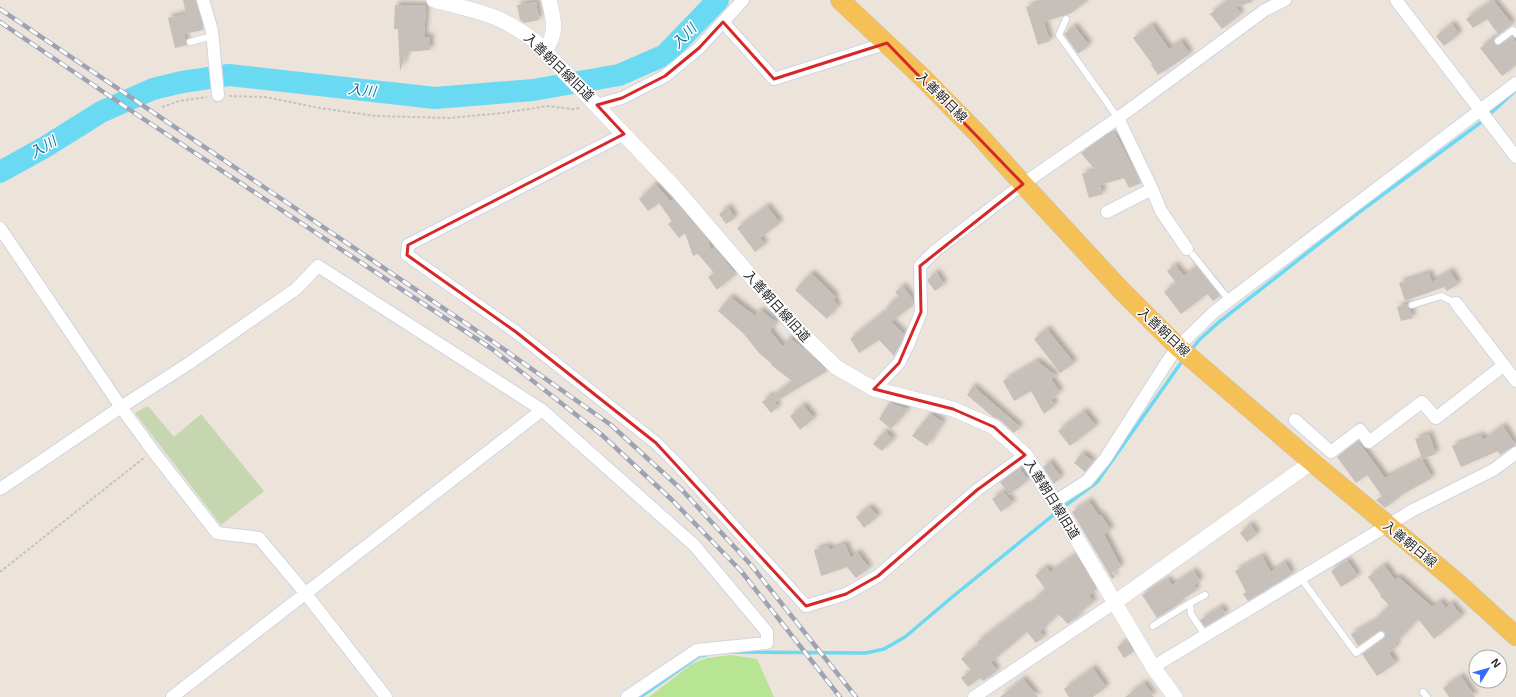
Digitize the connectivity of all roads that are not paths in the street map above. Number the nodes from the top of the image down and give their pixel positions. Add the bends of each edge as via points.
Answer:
1 (203, 0) edge
2 (434, 0) edge
3 (550, 0) edge
4 (743, 0) edge
5 (840, 0) edge
6 (1285, 0) edge
7 (1396, 0) edge
8 (1066, 19) dead end
9 (723, 22) junction
10 (1516, 34) edge
11 (212, 36) junction
12 (1498, 41) dead end
13 (190, 42) dead end
14 (886, 43) junction
15 (544, 51) junction
16 (1516, 82) edge
17 (218, 95) road end
18 (594, 101) junction
19 (1480, 110) junction
20 (1118, 118) junction
21 (624, 134) junction
22 (1516, 157) edge
23 (1022, 184) junction
24 (1152, 189) junction
25 (1107, 212) dead end
26 (0, 228) edge
27 (1190, 252) joint
28 (1229, 300) junction
29 (1456, 304) joint
30 (1412, 305) dead end
31 (1178, 347) junction
32 (1504, 365) junction
33 (1516, 381) edge
34 (874, 389) junction
35 (121, 407) junction
36 (542, 410) junction
37 (1295, 420) dead end
38 (1516, 453) edge
39 (1025, 455) junction
40 (1312, 462) junction
41 (0, 489) edge
42 (1054, 502) junction
43 (1387, 525) junction
44 (1300, 577) junction
45 (306, 594) junction
46 (1205, 595) dead end
47 (1190, 602) junction
48 (1114, 603) junction
49 (1153, 626) dead end
50 (1205, 635) junction
51 (1382, 635) dead end
52 (1516, 636) edge
53 (1154, 667) junction
54 (1174, 696) edge
55 (172, 697) edge
56 (386, 697) edge
57 (627, 697) edge
58 (974, 697) edge

1 - 11 street
2 - 15 street, 入善朝日線旧道 via 499,19 534,40
3 - 15 street via 554,24 551,42
4 - 9 street
5 - 14 main road, 入善朝日線
6 - 20 street via 1265,10
7 - 19 street
8 - 20 lane via 1059,35
9 - 14 street via 774,79
9 - 18 street via 699,48 665,76 622,98
10 - 12 lane via 1513,30
11 - 13 lane
11 - 17 street
14 - 23 main road, 入善朝日線 via 977,133
15 - 18 street, 入善朝日線旧道
16 - 19 street
18 - 21 street, 入善朝日線旧道
19 - 22 street
19 - 28 street
20 - 23 street
20 - 24 street
21 - 34 street, 入善朝日線旧道 via 676,189 803,335 836,367
21 - 39 street via 408,245 407,255 516,332 656,443 680,466 806,606 846,594 878,576 977,490
23 - 31 main road, 入善朝日線
23 - 34 street via 920,266 921,312 899,363
24 - 25 street
24 - 27 street via 1161,211
26 - 35 street
27 - 28 lane
28 - 31 street
29 - 30 lane via 1441,296
29 - 32 street
31 - 40 main road, 入善朝日線
31 - 42 street via 1105,459 1087,482
32 - 33 street
32 - 37 street via 1436,418 1422,402 1369,442 1360,430 1331,452
34 - 39 street, 入善朝日線旧道 via 953,409 994,427
35 - 36 street via 296,289 318,266
35 - 41 street
35 - 45 street via 217,533 258,538
36 - 45 street
36 - 57 street via 694,545 767,632 766,643 697,650
38 - 43 street via 1493,470
39 - 42 street, 入善朝日線旧道
40 - 43 main road, 入善朝日線
40 - 48 street
42 - 48 street, 入善朝日線旧道
43 - 44 street
43 - 52 main road, 入善朝日線 via 1453,579
44 - 50 street
44 - 51 lane via 1356,653
45 - 55 street
45 - 56 street
46 - 47 lane
47 - 49 lane
47 - 50 lane via 1191,614
48 - 53 street, 入善朝日線旧道
48 - 58 street
50 - 53 street
53 - 54 street, 入善朝日線旧道

